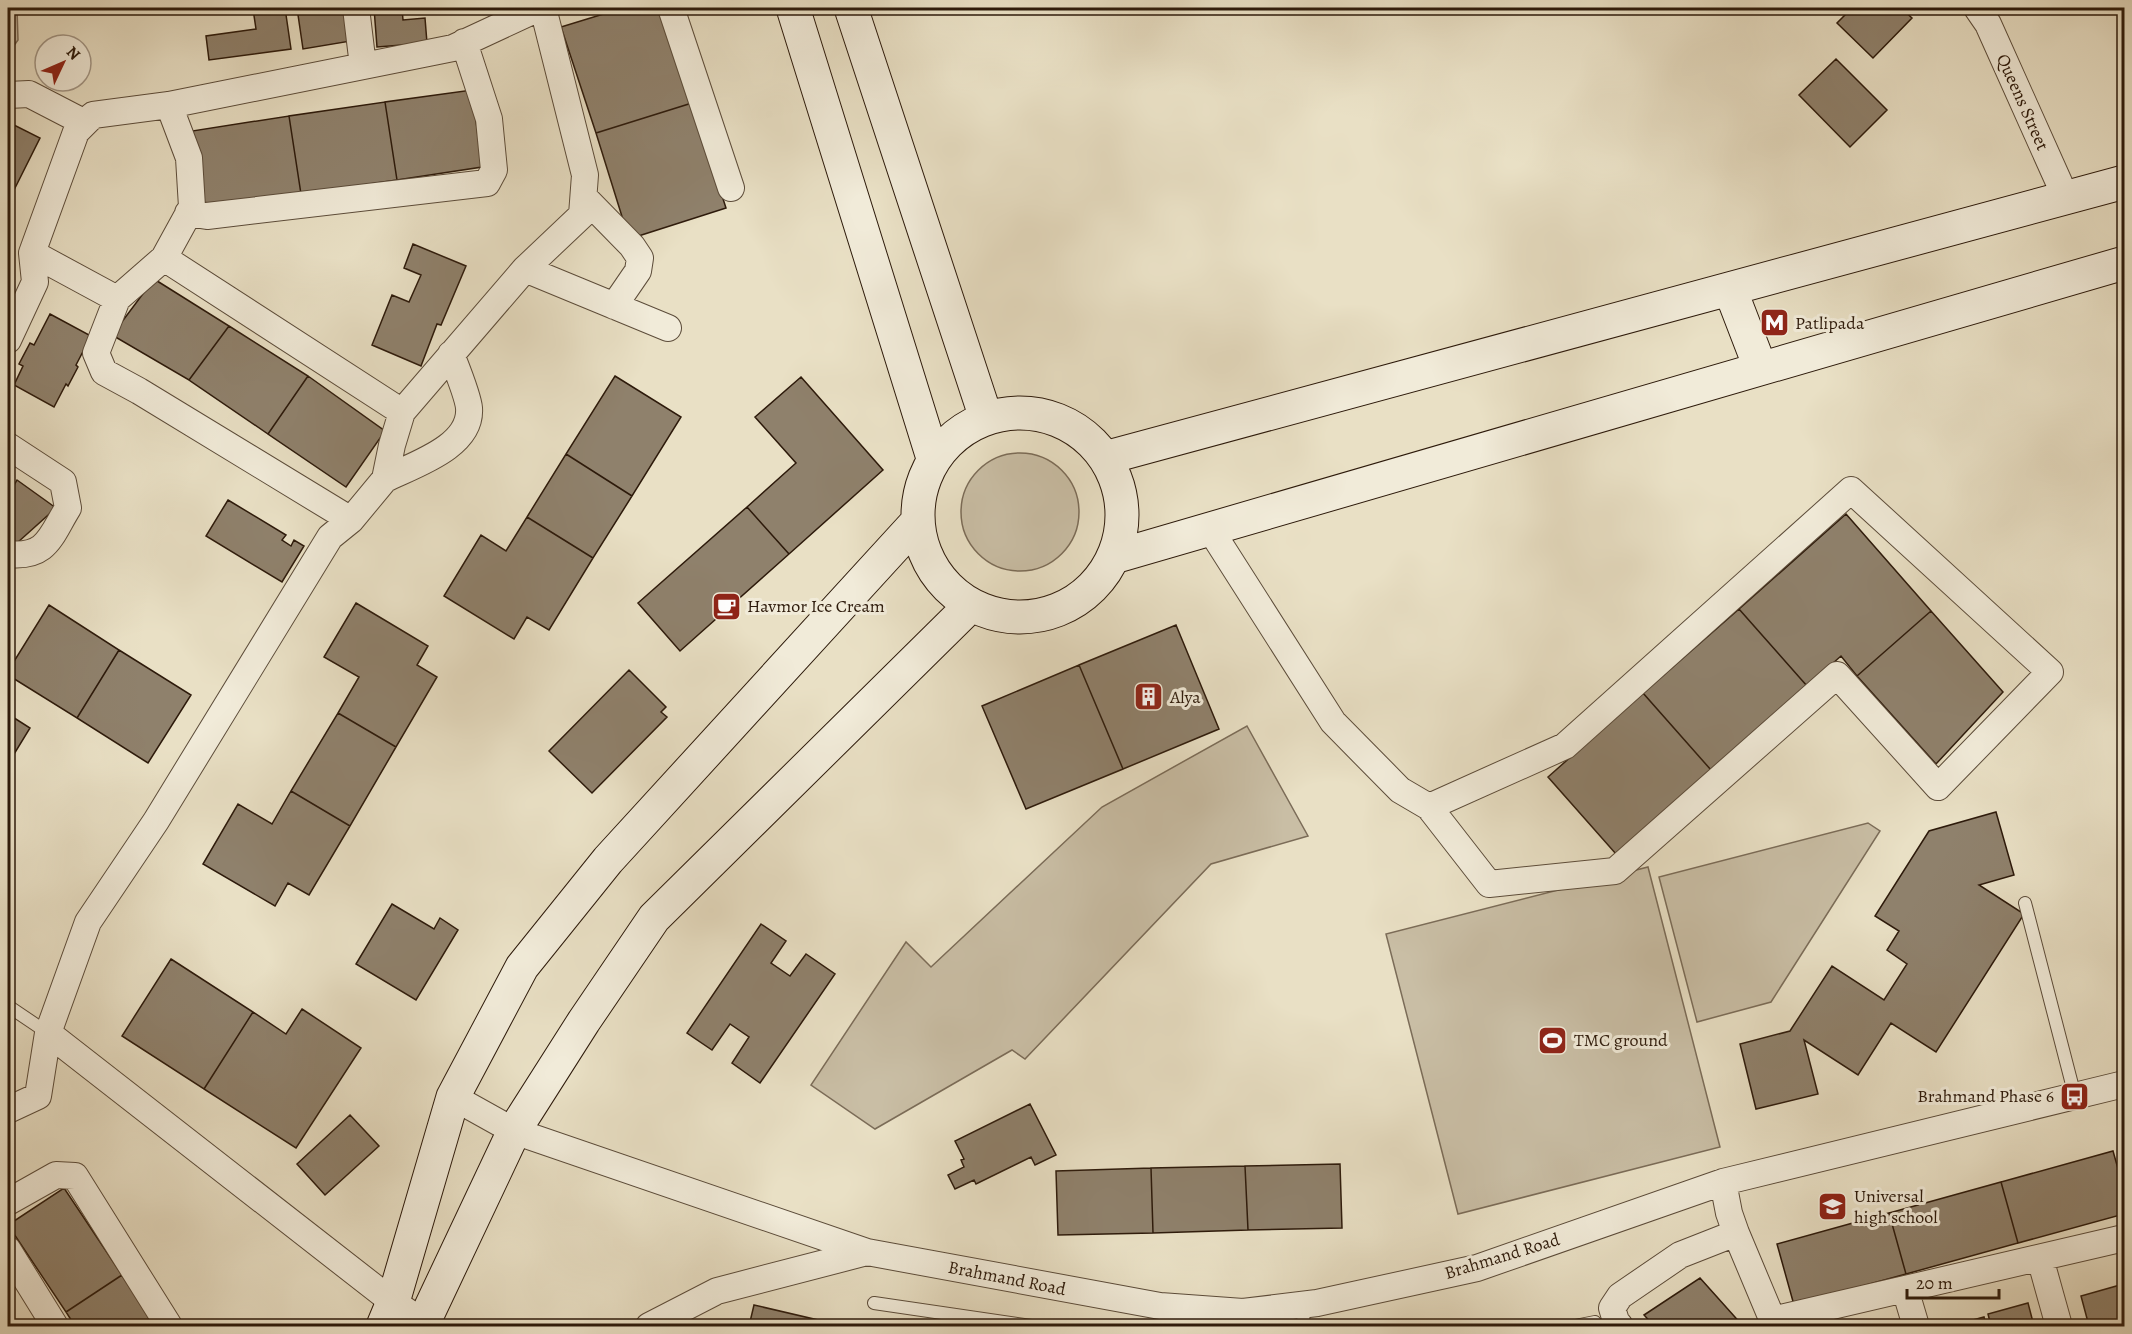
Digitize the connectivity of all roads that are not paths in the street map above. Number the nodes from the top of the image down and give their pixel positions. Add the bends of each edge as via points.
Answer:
1 (356, 8) edge
2 (541, 8) edge
3 (672, 8) edge
4 (793, 8) edge
5 (851, 8) edge
6 (1977, 8) edge
7 (464, 42) junction
8 (363, 66) junction
9 (8, 95) edge
10 (169, 105) junction
11 (85, 123) junction
12 (2124, 182) edge
13 (731, 188) dead end
14 (584, 197) junction
15 (2066, 198) junction
16 (188, 213) junction
17 (32, 253) junction
18 (164, 258) junction
19 (2124, 263) edge
20 (525, 270) junction
21 (1730, 289) junction
22 (117, 299) junction
23 (614, 306) junction
24 (668, 328) dead end
25 (8, 340) edge
26 (451, 354) junction
27 (1760, 368) junction
28 (402, 412) junction
29 (986, 418) junction
30 (8, 446) edge
31 (933, 458) junction
32 (1105, 458) junction
33 (385, 479) junction
34 (351, 520) junction
35 (917, 522) junction
36 (1210, 529) junction
37 (8, 554) edge
38 (1114, 557) junction
39 (970, 606) junction
40 (1429, 807) junction
41 (2025, 903) dead end
42 (8, 1006) edge
43 (48, 1033) junction
44 (2124, 1083) edge
45 (2074, 1096) junction
46 (453, 1097) junction
47 (8, 1110) edge
48 (514, 1131) junction
49 (1723, 1182) junction
50 (8, 1202) edge
51 (1736, 1233) junction
52 (2124, 1238) edge
53 (8, 1250) edge
54 (867, 1252) junction
55 (2040, 1258) junction
56 (1905, 1289) junction
57 (874, 1304) dead end
58 (388, 1314) edge
59 (1303, 1316) edge
60 (1595, 1322) dead end
61 (1773, 1323) edge
62 (422, 1324) edge
63 (55, 1326) edge
64 (169, 1326) edge
65 (649, 1326) edge
66 (1031, 1326) edge
67 (1575, 1326) edge
68 (1620, 1326) edge
69 (1916, 1326) edge
70 (2059, 1326) edge

1 - 8 street
2 - 7 street
2 - 14 street via 585,175
3 - 13 street
4 - 31 street
5 - 29 street
6 - 15 street, Queens Street via 1988,24
7 - 8 street via 453,48
7 - 16 street via 489,119 494,170 487,183 207,216
8 - 10 street
9 - 11 street via 29,94
10 - 11 street via 93,115
10 - 16 street via 189,158 192,207
11 - 17 street via 76,132
12 - 15 street
14 - 20 street via 582,215
14 - 23 street via 640,258 638,271
15 - 21 street
16 - 18 street
17 - 22 street
17 - 25 street via 35,282
18 - 22 street
18 - 28 street
19 - 27 street
20 - 23 street
20 - 26 street
21 - 27 street
21 - 32 street
22 - 34 street via 96,353 104,372
23 - 24 street
26 - 28 street
26 - 33 street via 469,408 465,431 446,449
27 - 36 street
28 - 33 street
29 - 31 street via 956,434
29 - 32 street via 1019,412 1052,418 1082,434
30 - 37 street via 63,482 68,508 44,548 25,556
31 - 35 street via 920,489
32 - 38 street via 1119,489 1122,523
33 - 34 street
34 - 43 street via 327,543 156,821 88,922
35 - 39 street via 925,556 944,585
35 - 46 street via 608,860 522,967
36 - 38 street
36 - 40 street via 1333,722 1400,790
38 - 39 street via 1096,585 1069,606 1047,614 1003,617
39 - 48 street via 654,918
40 - 40 street via 1489,884 1616,872 1838,675 1938,787 2050,672 1851,490 1565,746
41 - 45 lane
42 - 43 lane
43 - 47 street via 38,1096
43 - 58 street
44 - 45 street, Brahmand Road
45 - 49 street, Brahmand Road
46 - 48 street, Brahmand Road
46 - 58 street
48 - 54 street, Brahmand Road
48 - 62 street
49 - 51 street
49 - 59 street, Brahmand Road via 1477,1268
50 - 64 street via 56,1175 75,1176
51 - 61 street
51 - 68 street via 1680,1255 1620,1296 1612,1308
52 - 55 street
53 - 63 street
54 - 59 street, Brahmand Road via 1160,1306
54 - 65 street, Brahmand Road via 717,1291
55 - 56 street
55 - 70 street
56 - 61 street
56 - 69 street
57 - 66 lane
58 - 62 street
60 - 67 lane

